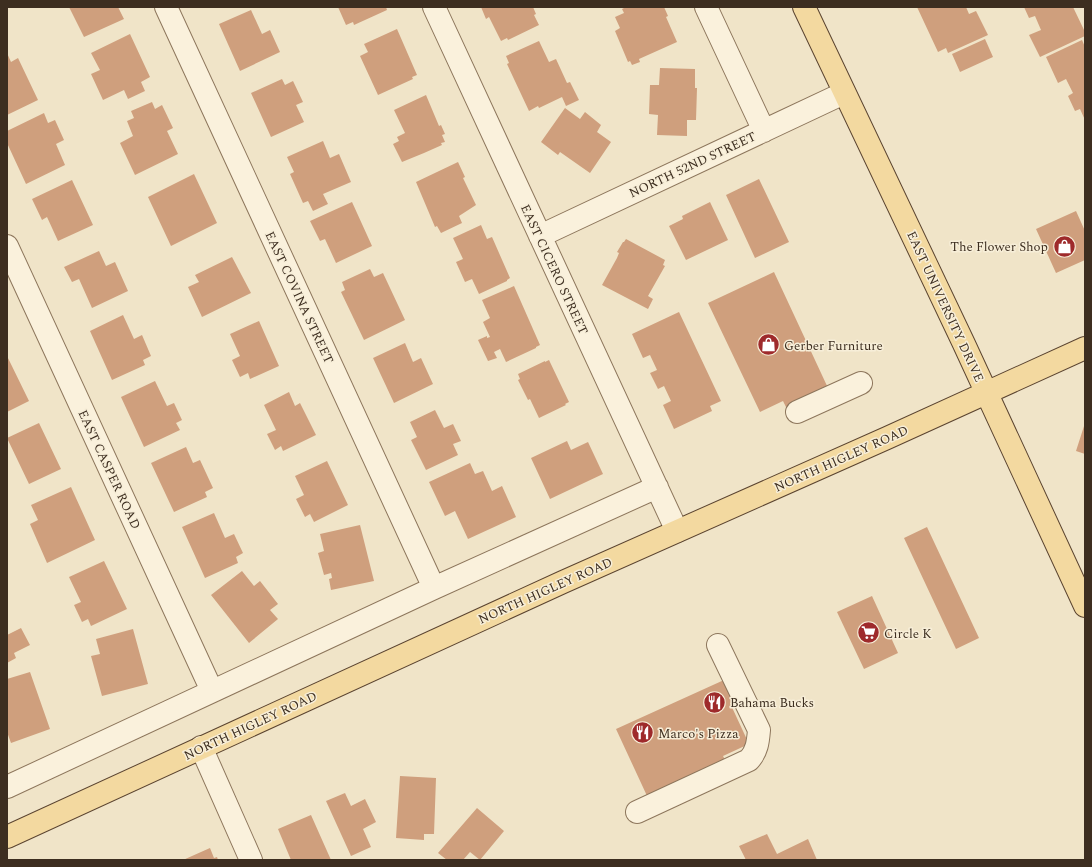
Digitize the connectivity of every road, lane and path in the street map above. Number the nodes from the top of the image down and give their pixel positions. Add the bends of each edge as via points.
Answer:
1 (166, 7) edge
2 (434, 7) edge
3 (706, 7) edge
4 (804, 7) edge
5 (844, 93) junction
6 (764, 131) junction
7 (540, 236) junction
8 (7, 246) edge
9 (1085, 348) edge
10 (861, 383) dead end
11 (987, 393) junction
12 (797, 412) dead end
13 (656, 488) junction
14 (677, 531) junction
15 (434, 588) junction
16 (1085, 606) edge
17 (718, 645) dead end
18 (212, 691) junction
19 (201, 748) junction
20 (7, 787) edge
21 (637, 812) dead end
22 (8, 835) edge
23 (251, 860) edge

1 - 15 street, EAST COVINA STREET
2 - 7 street, EAST CICERO STREET
3 - 6 street
4 - 5 main road, EAST UNIVERSITY DRIVE
5 - 6 street, NORTH 52ND STREET
5 - 11 main road, EAST UNIVERSITY DRIVE
6 - 7 street, NORTH 52ND STREET
7 - 13 street, EAST CICERO STREET
8 - 18 street, EAST CASPER ROAD
9 - 11 main road, NORTH HIGLEY ROAD
10 - 12 street
11 - 14 main road, NORTH HIGLEY ROAD
11 - 16 main road, EAST UNIVERSITY DRIVE
13 - 14 street, EAST CICERO STREET
13 - 15 street
14 - 19 main road, NORTH HIGLEY ROAD
15 - 18 street
17 - 21 street via 759,730 754,754 749,760
18 - 20 street
19 - 22 main road, NORTH HIGLEY ROAD
19 - 23 street

